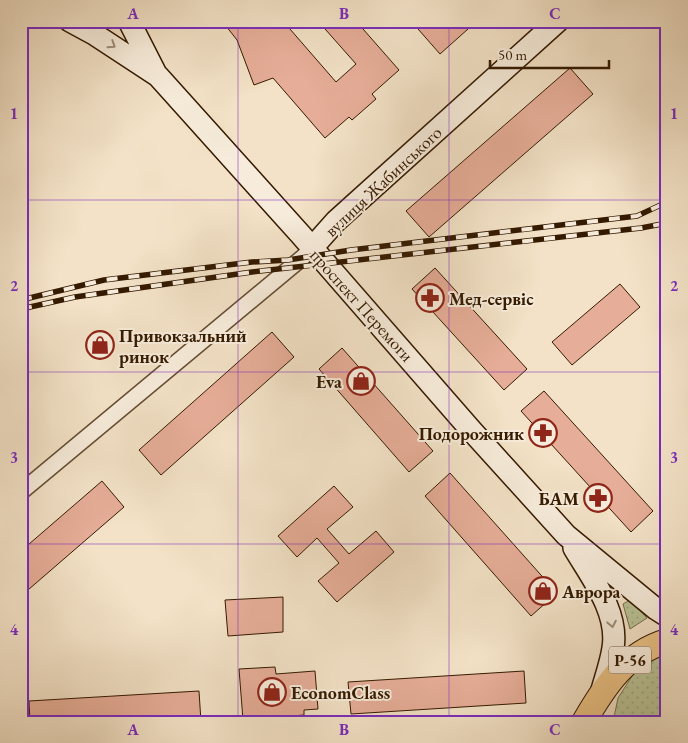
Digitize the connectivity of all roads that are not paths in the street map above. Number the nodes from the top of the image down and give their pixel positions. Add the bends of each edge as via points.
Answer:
1 (70, 21) edge
2 (129, 21) edge
3 (558, 21) edge
4 (158, 76) junction
5 (312, 248) junction
6 (21, 492) edge
7 (566, 535) junction
8 (667, 616) edge
9 (667, 641) edge
10 (602, 690) junction
11 (584, 722) edge
12 (598, 722) edge

1 -> 4 main road, проспект Перемоги
2 - 4 main road, проспект Перемоги
3 - 5 main road, вулиця Жабинського via 336,221
4 - 5 main road, проспект Перемоги
5 - 6 street, вулиця Жабинського
5 - 7 main road, проспект Перемоги
7 - 8 main road, проспект Перемоги
7 -> 10 main road, проспект Перемоги via 607,605 614,626 614,647
9 - 10 main road, Р-56 via 644,650 630,660
10 - 11 main road, Р-56
10 - 12 main road

